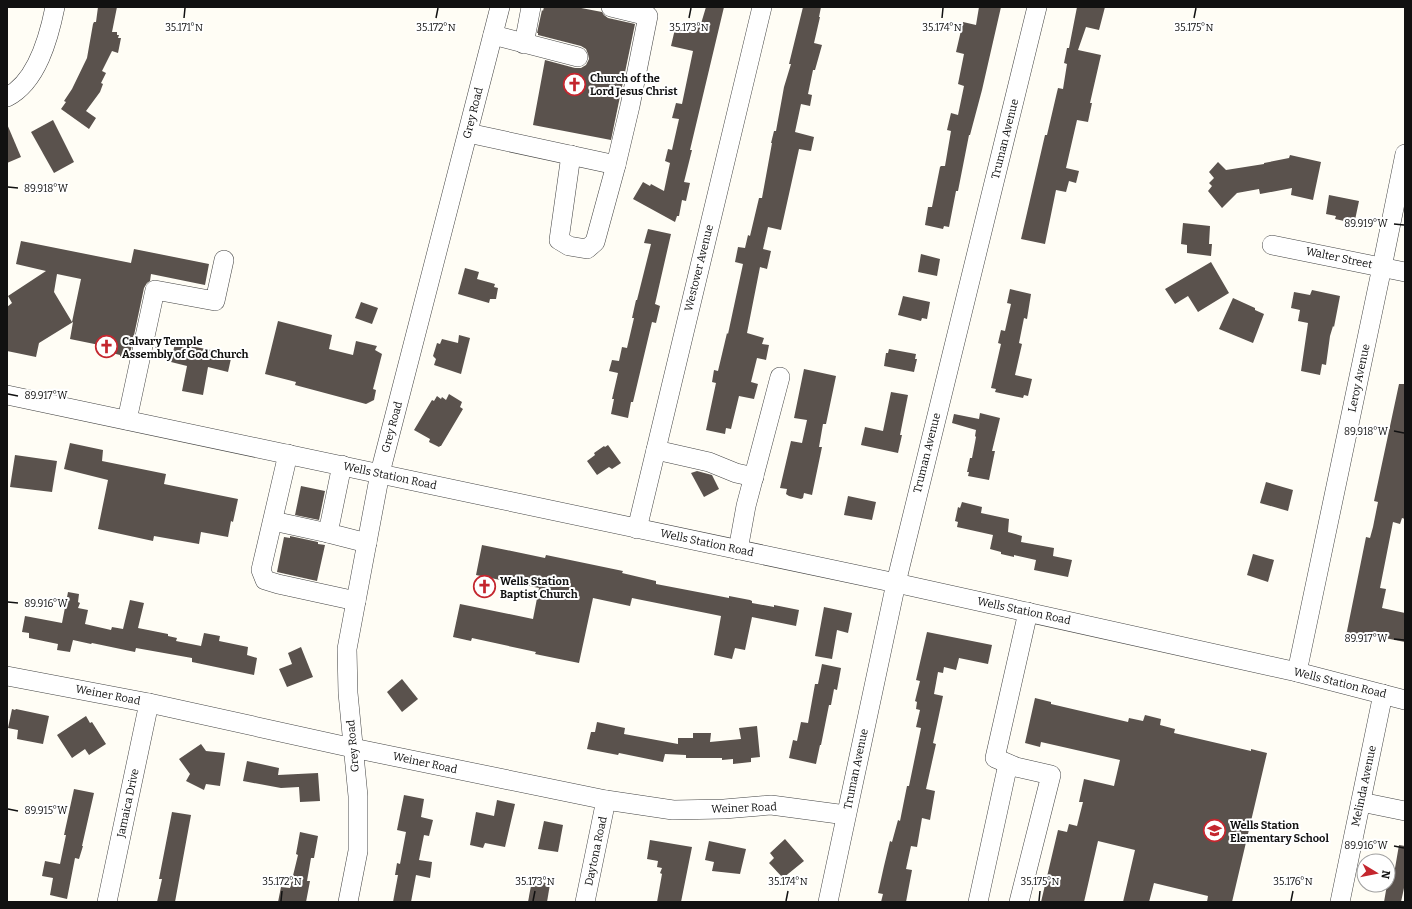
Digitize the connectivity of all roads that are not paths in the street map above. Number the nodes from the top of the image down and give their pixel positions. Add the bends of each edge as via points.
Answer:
1 (55, 7) edge
2 (500, 7) edge
3 (531, 7) edge
4 (611, 7) edge
5 (762, 7) edge
6 (1037, 7) edge
7 (493, 35) junction
8 (524, 44) junction
9 (578, 57) dead end
10 (10, 96) edge
11 (468, 133) junction
12 (1405, 154) edge
13 (571, 155) junction
14 (616, 165) junction
15 (1272, 245) dead end
16 (224, 260) dead end
17 (1382, 267) junction
18 (1405, 272) edge
19 (780, 377) dead end
20 (7, 395) edge
21 (127, 420) junction
22 (656, 450) junction
23 (288, 454) junction
24 (342, 465) junction
25 (380, 473) junction
26 (754, 477) junction
27 (273, 521) junction
28 (637, 529) junction
29 (328, 533) junction
30 (367, 543) junction
31 (738, 550) junction
32 (896, 583) junction
33 (356, 601) junction
34 (1028, 612) junction
35 (1297, 672) junction
36 (7, 676) edge
37 (1383, 694) junction
38 (1405, 700) edge
39 (149, 703) junction
40 (353, 748) junction
41 (1008, 764) junction
42 (606, 800) junction
43 (1361, 802) junction
44 (1405, 811) edge
45 (846, 815) junction
46 (107, 902) edge
47 (348, 902) edge
48 (585, 902) edge
49 (828, 902) edge
50 (978, 902) edge
51 (1019, 902) edge
52 (1340, 902) edge

1 - 10 street via 50,34 37,63 26,81
2 - 7 street, Grey Road
3 - 8 street
4 - 14 street via 648,16
5 - 22 street, Westover Avenue
6 - 32 street, Truman Avenue
7 - 8 street
7 - 11 street, Grey Road
8 - 9 street
11 - 13 street
11 - 25 street, Grey Road
12 - 17 street, Leroy Avenue
13 - 14 street
13 - 14 street via 559,240 569,246 587,249 596,242
15 - 17 street, Walter Street
16 - 21 street via 215,301 155,290
17 - 18 street, Walter Street
17 - 35 street, Leroy Avenue
19 - 26 street
20 - 21 street, Wells Station Road
21 - 23 street, Wells Station Road
22 - 26 street via 709,462
22 - 28 street, Westover Avenue
23 - 24 street, Wells Station Road
23 - 27 street
24 - 25 street, Wells Station Road
24 - 29 street
25 - 28 street, Wells Station Road
25 - 30 street, Grey Road
26 - 31 street
27 - 29 street
27 - 33 street via 261,570 265,580
28 - 31 street, Wells Station Road
29 - 30 street
30 - 33 street, Grey Road
31 - 32 street, Wells Station Road
32 - 34 street, Wells Station Road
32 - 45 street, Truman Avenue
33 - 40 street, Grey Road via 347,648
34 - 35 street, Wells Station Road
34 - 41 street via 995,758
35 - 37 street, Wells Station Road
36 - 39 street, Weiner Road
37 - 38 street, Wells Station Road
37 - 43 street, Melinda Avenue
39 - 40 street, Weiner Road
39 - 46 street, Jamaica Drive
40 - 42 street, Weiner Road
40 - 47 street, Grey Road via 358,796 358,850
41 - 50 street
41 - 51 street via 1051,775
42 - 45 street, Weiner Road via 673,810 771,805
42 - 48 street, Daytona Road
43 - 44 street
43 - 52 street, Melinda Avenue
45 - 49 street, Truman Avenue

